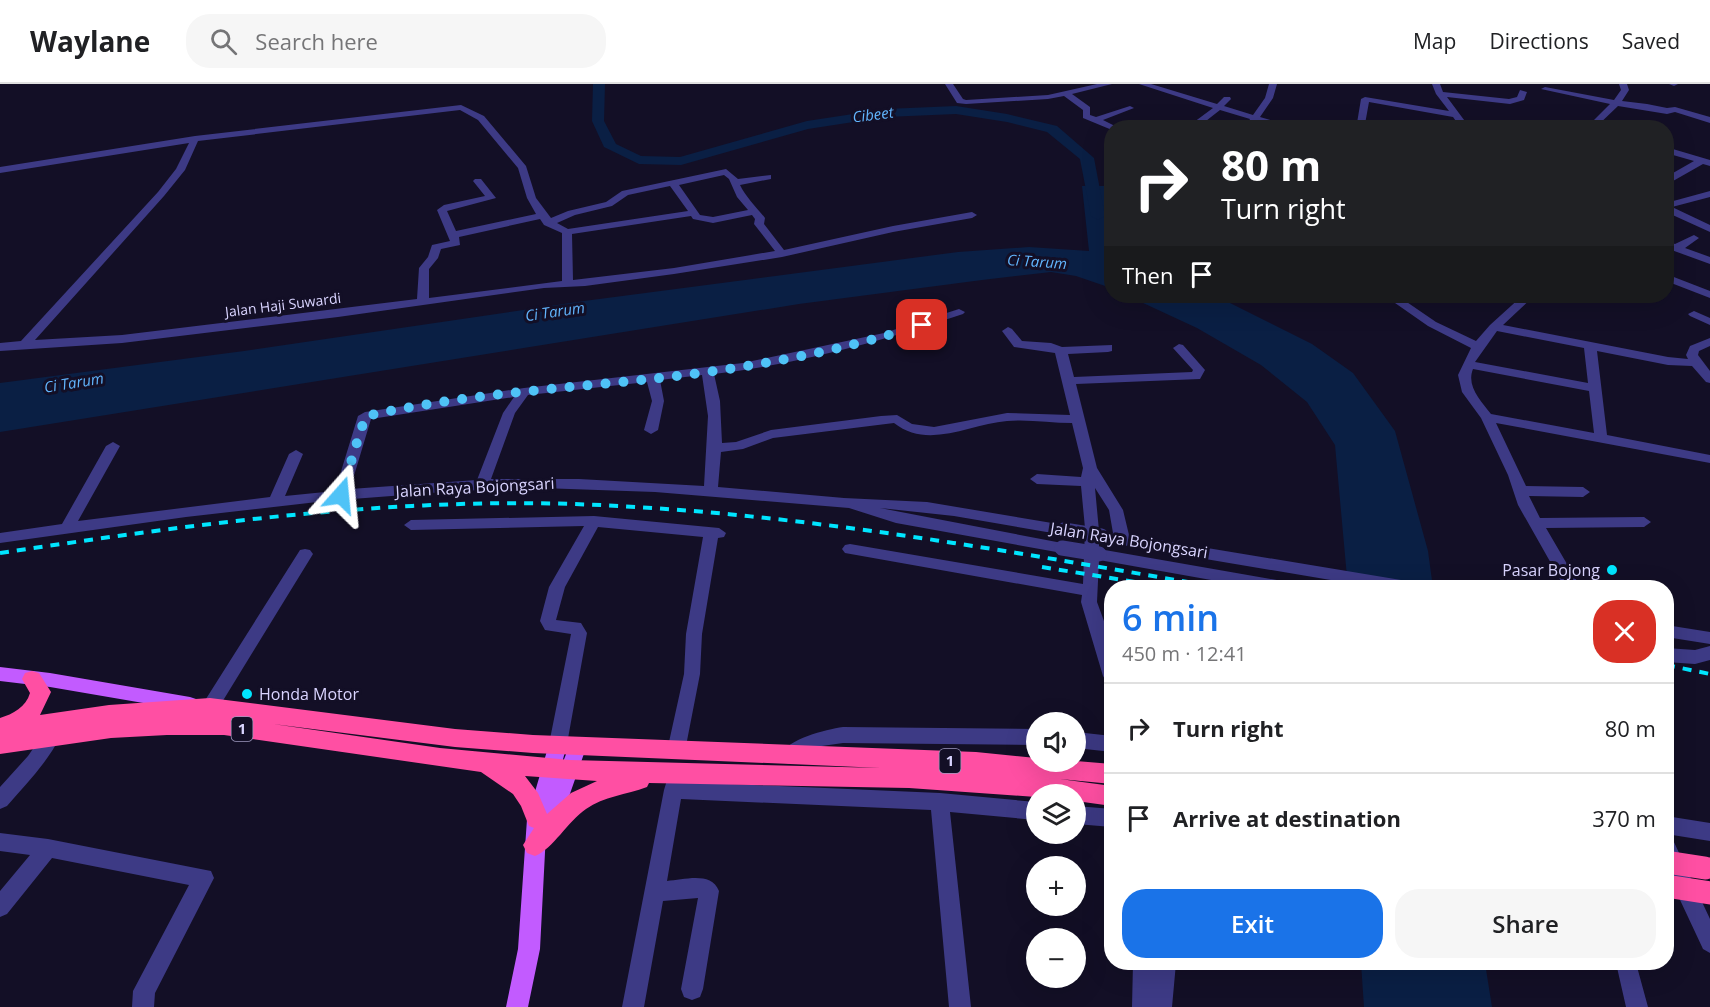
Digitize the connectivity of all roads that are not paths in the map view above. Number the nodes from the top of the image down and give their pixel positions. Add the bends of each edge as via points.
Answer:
1 (949, 84) edge
2 (1108, 84) edge
3 (1143, 84) edge
4 (1273, 84) edge
5 (1436, 84) edge
6 (1545, 89) dead end
7 (1076, 90) junction
8 (1166, 92) junction
9 (1523, 92) dead end
10 (1065, 93) junction
11 (1635, 93) edge
12 (1440, 94) junction
13 (1093, 99) dead end
14 (1227, 99) dead end
15 (1156, 101) dead end
16 (1617, 101) junction
17 (1217, 107) junction
18 (1130, 108) dead end
19 (1455, 115) junction
20 (1254, 118) junction
21 (1096, 120) junction
22 (1203, 120) edge
23 (1262, 120) edge
24 (1361, 120) edge
25 (1459, 120) edge
26 (1598, 120) edge
27 (1710, 120) edge
28 (1104, 124) edge
29 (195, 139) junction
30 (1674, 152) edge
31 (1706, 162) edge
32 (0, 170) edge
33 (1674, 176) edge
34 (768, 177) dead end
35 (478, 181) dead end
36 (672, 182) junction
37 (734, 183) junction
38 (1710, 194) edge
39 (1674, 205) edge
40 (1674, 211) edge
41 (754, 212) junction
42 (692, 213) junction
43 (972, 215) dead end
44 (545, 219) junction
45 (1710, 230) edge
46 (567, 232) junction
47 (453, 235) junction
48 (1694, 238) dead end
49 (1674, 245) edge
50 (1674, 247) edge
51 (782, 254) junction
52 (1710, 261) edge
53 (1674, 280) edge
54 (568, 283) junction
55 (1710, 295) edge
56 (423, 302) junction
57 (1401, 303) edge
58 (1520, 303) edge
59 (959, 312) dead end
60 (1694, 314) dead end
61 (1710, 322) edge
62 (1494, 327) junction
63 (1008, 331) dead end
64 (1710, 342) edge
65 (25, 344) junction
66 (1477, 346) junction
67 (1590, 346) junction
68 (0, 347) edge
69 (1108, 348) dead end
70 (1179, 348) dead end
71 (1061, 351) junction
72 (1696, 363) junction
73 (1468, 364) junction
74 (707, 371) junction
75 (653, 379) junction
76 (1710, 379) edge
77 (1069, 381) junction
78 (1594, 388) junction
79 (524, 392) junction
80 (1487, 417) junction
81 (1076, 419) junction
82 (651, 430) dead end
83 (1602, 438) junction
84 (113, 446) dead end
85 (716, 448) junction
86 (296, 454) dead end
87 (1710, 459) edge
88 (1089, 475) junction
89 (1037, 479) dead end
90 (482, 486) junction
91 (1520, 491) junction
92 (710, 492) junction
93 (1582, 492) dead end
94 (341, 495) junction
95 (276, 500) junction
96 (1091, 500) junction
97 (1108, 500) junction
98 (843, 503) junction
99 (594, 521) junction
100 (1644, 522) dead end
101 (1537, 523) junction
102 (1030, 524) junction
103 (411, 525) dead end
104 (67, 528) junction
105 (0, 538) edge
106 (1122, 538) junction
107 (1029, 542) junction
108 (850, 549) dead end
109 (305, 554) dead end
110 (1242, 580) edge
111 (1367, 580) edge
112 (1569, 580) edge
113 (1091, 591) junction
114 (1674, 632) edge
115 (1710, 638) edge
116 (1104, 645) edge
117 (1710, 653) edge
118 (1674, 656) edge
119 (0, 674) edge
120 (32, 679) junction
121 (210, 707) junction
122 (0, 729) edge
123 (52, 735) junction
124 (1026, 737) edge
125 (1086, 741) edge
126 (1104, 743) edge
127 (568, 744) junction
128 (0, 745) edge
129 (789, 756) junction
130 (483, 763) junction
131 (560, 769) junction
132 (675, 772) junction
133 (1104, 773) edge
134 (1104, 795) edge
135 (0, 800) edge
136 (940, 802) junction
137 (1026, 810) edge
138 (1086, 816) edge
139 (1104, 817) edge
140 (537, 819) junction
141 (1674, 826) edge
142 (1710, 832) edge
143 (0, 842) edge
144 (535, 845) junction
145 (48, 848) junction
146 (1674, 863) edge
147 (1674, 864) edge
148 (1707, 868) edge
149 (1674, 887) edge
150 (654, 892) junction
151 (1710, 893) edge
152 (0, 907) edge
153 (1709, 937) edge
154 (1144, 970) edge
155 (1164, 970) edge
156 (1628, 970) edge
157 (692, 989) dead end
158 (143, 1007) edge
159 (517, 1007) edge
160 (633, 1007) edge
161 (960, 1007) edge
162 (1143, 1007) edge
163 (1161, 1007) edge
164 (1637, 1007) edge

1 - 10 street via 960,101 966,102
2 - 7 street
3 - 8 street
4 - 20 street via 1267,105
5 - 12 street
6 - 16 street
7 - 10 street
7 - 13 street
8 - 15 street
8 - 17 street
9 - 12 street via 1521,98 1510,102
10 - 21 street via 1087,110 1086,116
11 - 16 street
12 - 19 street
14 - 17 street
16 - 26 street
16 - 27 street via 1667,111 1675,109
17 - 20 street
17 - 22 street
18 - 21 street
19 - 24 street via 1369,95 1364,99
19 - 25 street
20 - 23 street
21 - 28 street
29 - 32 street
29 - 44 street via 453,106 468,109 481,118 523,168 535,208
29 - 65 street via 180,170 161,194
30 - 31 street
31 - 33 street
34 - 37 street
35 - 47 street via 491,198 442,210
36 - 37 street via 726,172
36 - 42 street
36 - 44 street via 625,193 609,204
37 - 41 street
38 - 39 street
40 - 45 street
41 - 42 street via 713,220
41 - 51 street
42 - 46 street
43 - 51 street, Jalan Haji Suwardi
44 - 46 street
44 - 47 street
46 - 54 street
47 - 56 street via 456,243 436,247 424,268
48 - 49 street
50 - 52 street
51 - 54 street, Jalan Haji Suwardi
53 - 55 street
54 - 56 street, Jalan Haji Suwardi
56 - 65 street, Jalan Haji Suwardi via 122,339
57 - 66 street via 1432,324
58 - 62 street
59 - 74 street via 854,344
60 - 61 street
62 - 66 street
62 - 67 street
63 - 71 street via 1018,344
64 - 72 street via 1694,350
65 - 68 street, Jalan Haji Suwardi
66 - 73 street
67 - 72 street
67 - 78 street
69 - 71 street
70 - 77 street via 1199,370 1196,376
71 - 77 street
72 - 76 street
73 - 78 street
73 - 80 street via 1464,375 1468,392
74 - 75 street
74 - 85 street via 714,393
75 - 79 street
75 - 82 street via 658,401
77 - 81 street
78 - 83 street
79 - 90 street via 510,413
79 - 94 street via 365,416
80 - 83 street
80 - 91 street
81 - 85 street via 994,418 931,431 905,427 897,419 881,420 771,434 738,446
81 - 88 street
83 - 87 street
84 - 104 street
85 - 92 street
86 - 95 street
88 - 89 street
88 - 96 street
88 - 97 street
90 - 92 street, Jalan Raya Bojongsari via 586,484
90 - 94 street, Jalan Raya Bojongsari
91 - 93 street
91 - 101 street
92 - 98 street, Jalan Raya Bojongsari
94 - 95 street, Jalan Raya Bojongsari
95 - 104 street, Jalan Raya Bojongsari
96 - 97 street
96 - 113 street
97 - 106 street via 1116,510
98 - 102 street, Jalan Raya Bojongsari via 887,503
98 - 107 street, Jalan Raya Bojongsari via 897,518
99 - 103 street
99 - 127 street via 557,587 548,621 552,626 575,627 579,633
99 - 132 street via 715,533 694,634 692,674
100 - 101 street
101 - 112 street
102 - 106 street, Jalan Raya Bojongsari, bridge
102 - 107 street
104 - 105 street, Jalan Raya Bojongsari
106 - 111 street, Jalan Raya Bojongsari
107 - 110 street, Jalan Raya Bojongsari, bridge
108 - 113 street
109 - 121 street
113 - 116 street via 1089,602
114 - 115 street
117 - 118 street
119 - 120 main road
120 - 121 main road
120 - 122 highway via 41,692 36,705 18,721
121 - 122 highway, 1 via 109,714
121 - 127 highway, 1 via 455,738
123 - 128 highway, 1
123 - 130 highway, 1 via 135,727 224,726
123 - 135 street
124 - 129 street via 843,735 819,740
125 - 126 street
127 - 131 main road
127 - 132 highway, 1
129 - 132 highway, 1
129 - 133 highway, 1 via 976,762
130 - 131 highway, 1
130 - 140 highway via 526,791
131 - 132 highway, 1
131 - 140 main road
131 - 144 main road via 555,808
132 - 134 highway, 1 via 940,778 1021,783
132 - 136 street
132 - 144 highway via 621,783 587,795 570,804
132 - 150 street
136 - 137 street
136 - 161 street
138 - 139 street
140 - 144 main road
141 - 142 street
143 - 145 street
144 - 159 main road via 528,949
145 - 152 street
145 - 158 street via 204,878 144,991
146 - 148 highway, bridge
147 - 153 street
149 - 151 highway, bridge
150 - 157 street via 705,888 709,891
150 - 160 street
154 - 162 street
155 - 163 street
156 - 164 street

